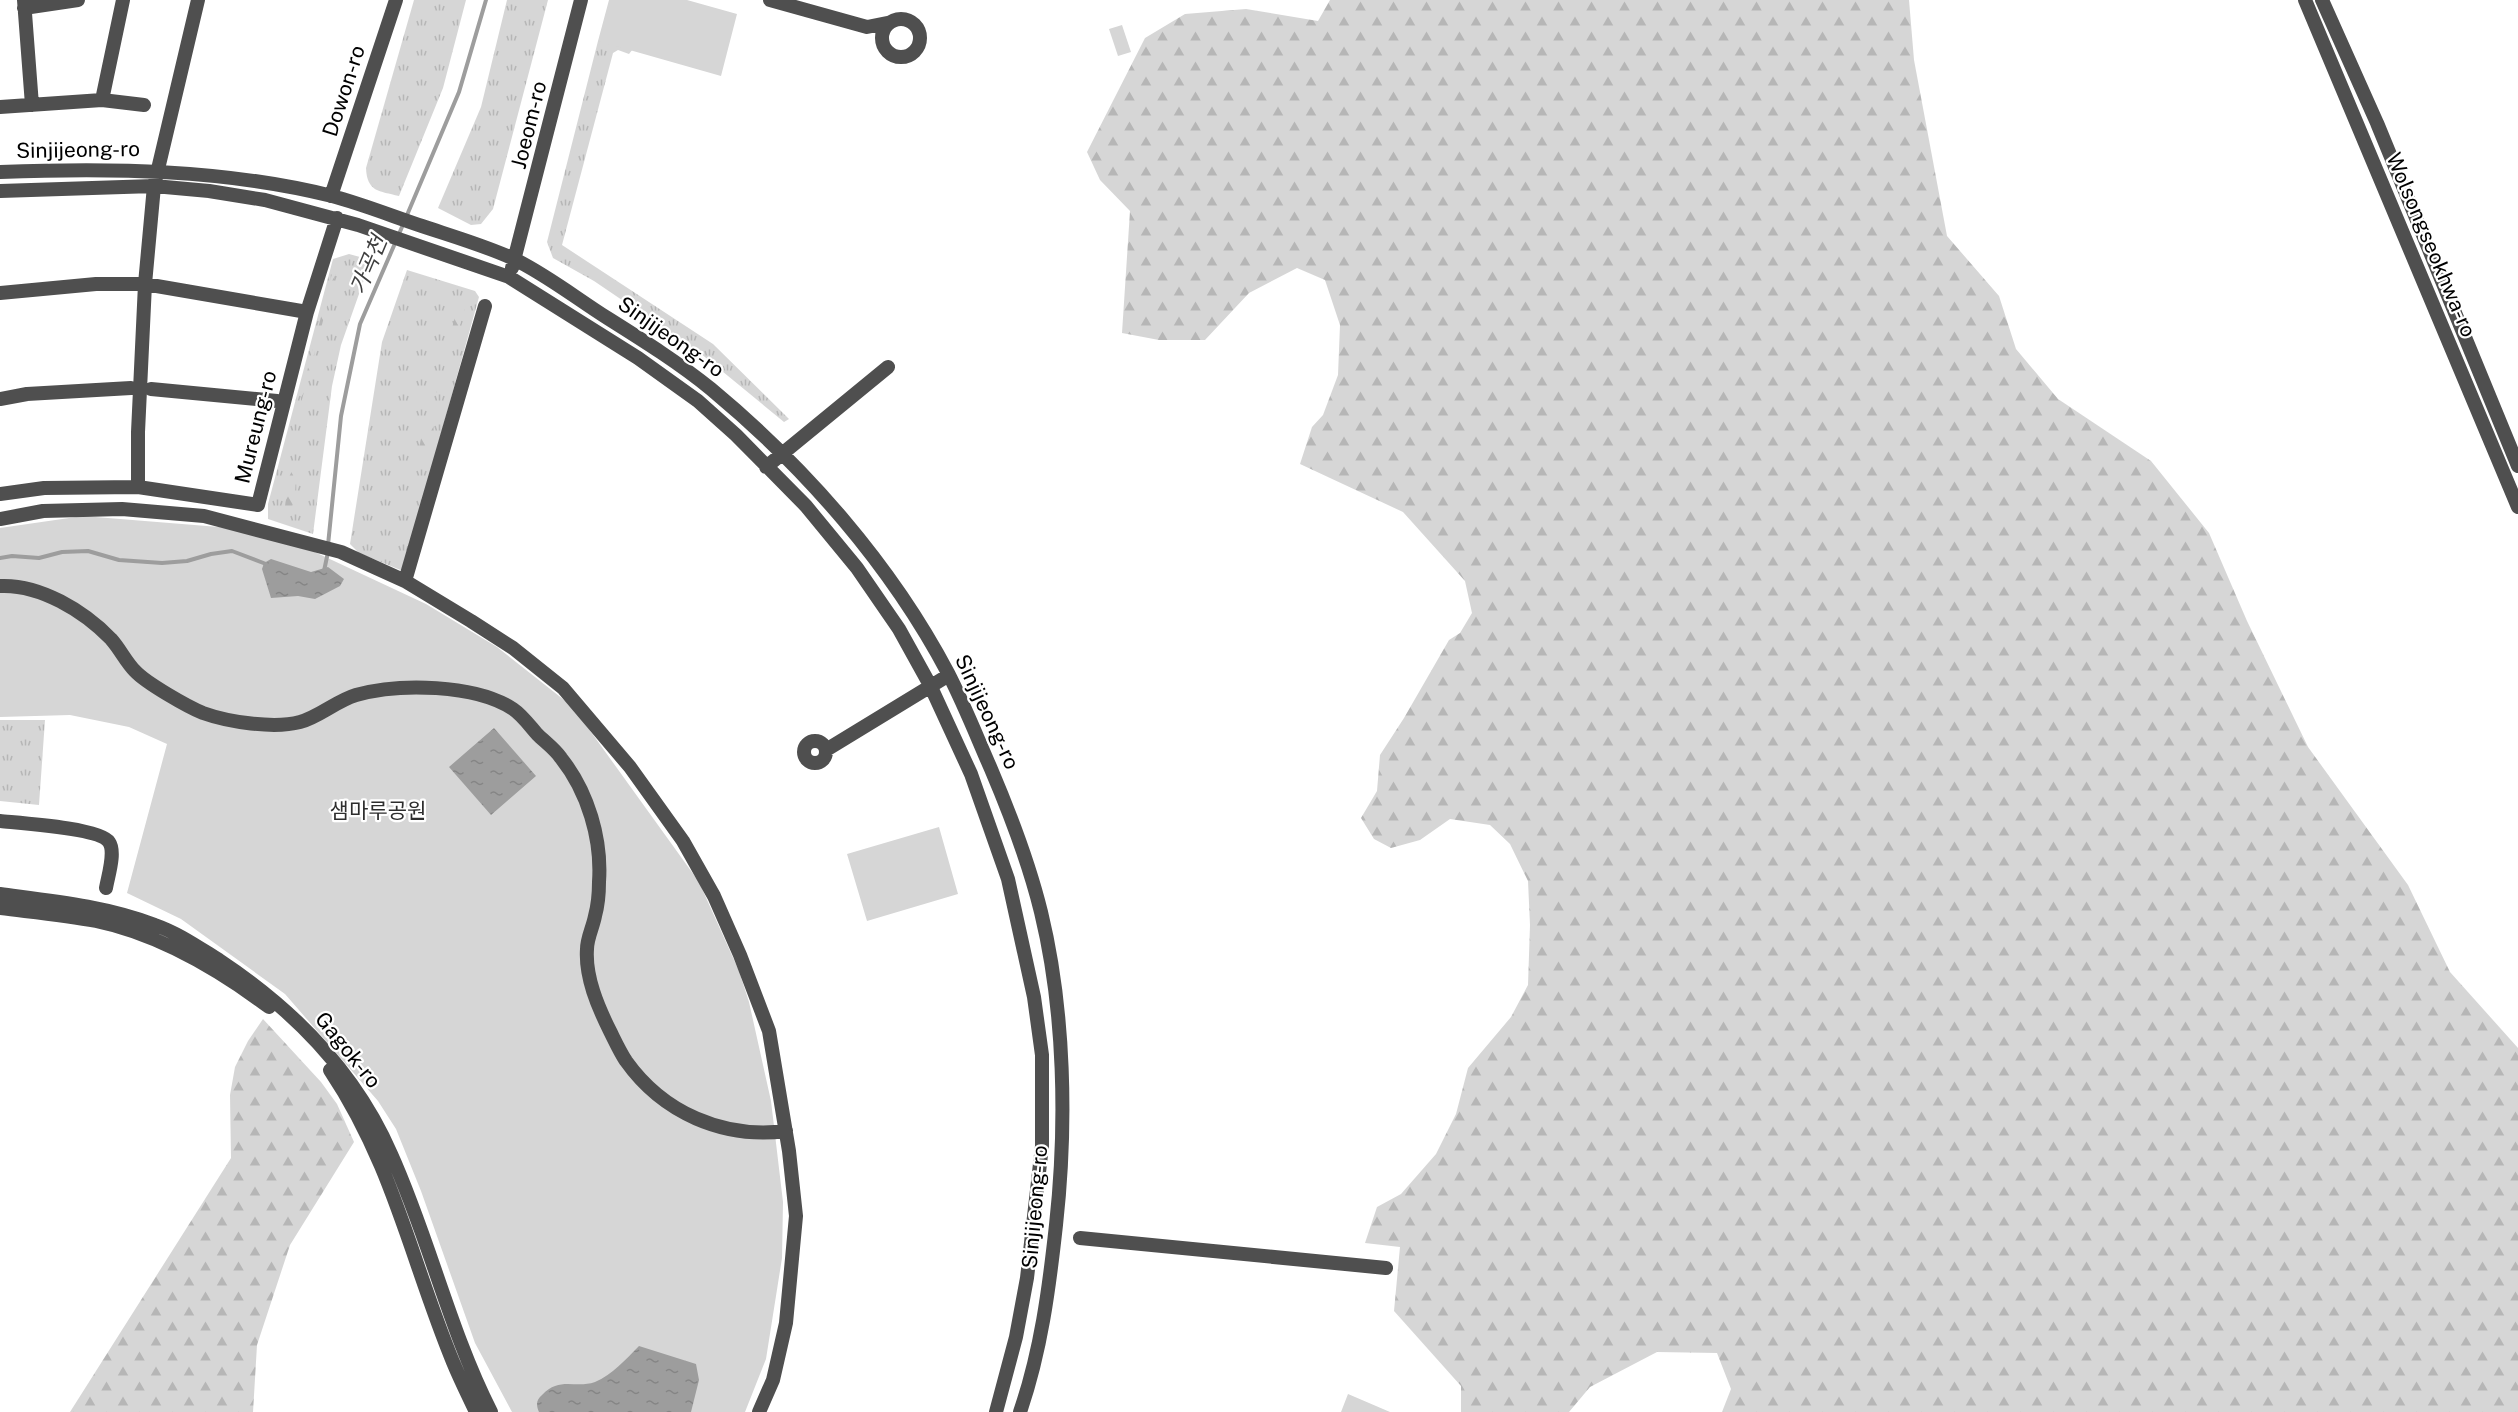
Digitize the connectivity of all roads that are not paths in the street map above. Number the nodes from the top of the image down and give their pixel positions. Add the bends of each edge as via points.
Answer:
1 (78, 0) edge
2 (123, 0) edge
3 (198, 0) edge
4 (396, 0) edge
5 (581, 0) edge
6 (770, 0) edge
7 (2305, 0) edge
8 (2322, 0) edge
9 (24, 4) edge
10 (888, 23) junction
11 (867, 27) junction
12 (882, 42) junction
13 (102, 100) junction
14 (32, 105) junction
15 (144, 105) dead end
16 (0, 106) edge
17 (157, 170) junction
18 (0, 172) edge
19 (154, 186) junction
20 (0, 191) edge
21 (331, 196) junction
22 (337, 218) junction
23 (514, 259) junction
24 (509, 277) junction
25 (145, 284) junction
26 (0, 293) edge
27 (485, 306) dead end
28 (307, 312) junction
29 (888, 367) dead end
30 (131, 388) dead end
31 (151, 389) dead end
32 (0, 399) edge
33 (277, 401) dead end
34 (781, 453) junction
35 (2518, 466) edge
36 (766, 467) junction
37 (138, 487) junction
38 (0, 494) edge
39 (2518, 507) edge
40 (0, 519) edge
41 (405, 581) junction
42 (0, 586) edge
43 (949, 675) junction
44 (930, 685) junction
45 (826, 750) dead end
46 (0, 821) edge
47 (106, 888) dead end
48 (0, 894) edge
49 (0, 908) edge
50 (99, 915) junction
51 (786, 1131) junction
52 (399, 1190) junction
53 (1080, 1238) dead end
54 (1386, 1268) dead end
55 (476, 1412) edge
56 (490, 1412) edge
57 (759, 1412) edge
58 (996, 1412) edge
59 (1020, 1412) edge

1 - 9 street
2 - 13 street
3 - 17 street
4 - 21 street, Dowon-ro
5 - 23 street, Joeom-ro
6 - 11 street
7 - 39 street, Wolsongseokhwa-ro
8 - 35 street, Wolsongseokhwa-ro via 2377,123
9 - 14 street
10 - 11 street
10 - 12 street
10 - 12 street via 899,18 910,21 919,30 920,42 914,52 902,57 889,53
11 - 12 street
13 - 14 street
13 - 15 street
14 - 16 street
17 - 18 street, Sinjijeong-ro
17 - 19 street
17 - 21 street, Sinjijeong-ro via 214,175
19 - 20 street, Sinjijeong-ro
19 - 22 street, Sinjijeong-ro via 265,200
19 - 25 street
21 - 23 street, Sinjijeong-ro
22 - 24 street, Sinjijeong-ro
22 - 28 street, Mureung-ro
23 - 24 street, Joeom-ro
23 - 34 street, Sinjijeong-ro via 677,363
24 - 36 street, Sinjijeong-ro via 698,401
25 - 26 street
25 - 28 street
25 - 37 street
27 - 41 street
28 - 37 street, Mureung-ro via 258,504
29 - 34 street
30 - 32 street
31 - 33 street
34 - 36 street
34 - 43 street, Sinjijeong-ro via 879,565
36 - 44 street, Sinjijeong-ro via 806,506 857,568 899,629
37 - 38 street, Mureung-ro via 44,488
40 - 41 street via 43,511 122,509 204,516 341,552
41 - 51 street via 513,648 563,688 630,767 683,841 714,896 769,1031
42 - 51 street via 40,593 70,608 92,621 136,673 203,712 234,720 301,722 345,699 386,689 451,690 479,695 513,710 562,759 588,804 600,880 586,949 591,984 601,1015 625,1060 670,1106 724,1129
43 - 44 street
43 - 59 street, Sinjijeong-ro via 1026,856 1050,956 1058,1028 1061,1183 1048,1305
44 - 45 street
44 - 58 street, Sinjijeong-ro via 971,774 1008,879 1034,997 1042,1055 1042,1146 1027,1278
46 - 47 street via 102,835 112,850
48 - 50 street, Gagok-ro
49 - 50 street, Gagok-ro
50 - 52 street, Gagok-ro via 158,926 176,934 254,984 293,1016 326,1049 357,1091 382,1134
51 - 57 street via 796,1216 786,1323 773,1380
52 - 55 street, Gagok-ro via 452,1360
52 - 56 street, Gagok-ro
53 - 54 street

